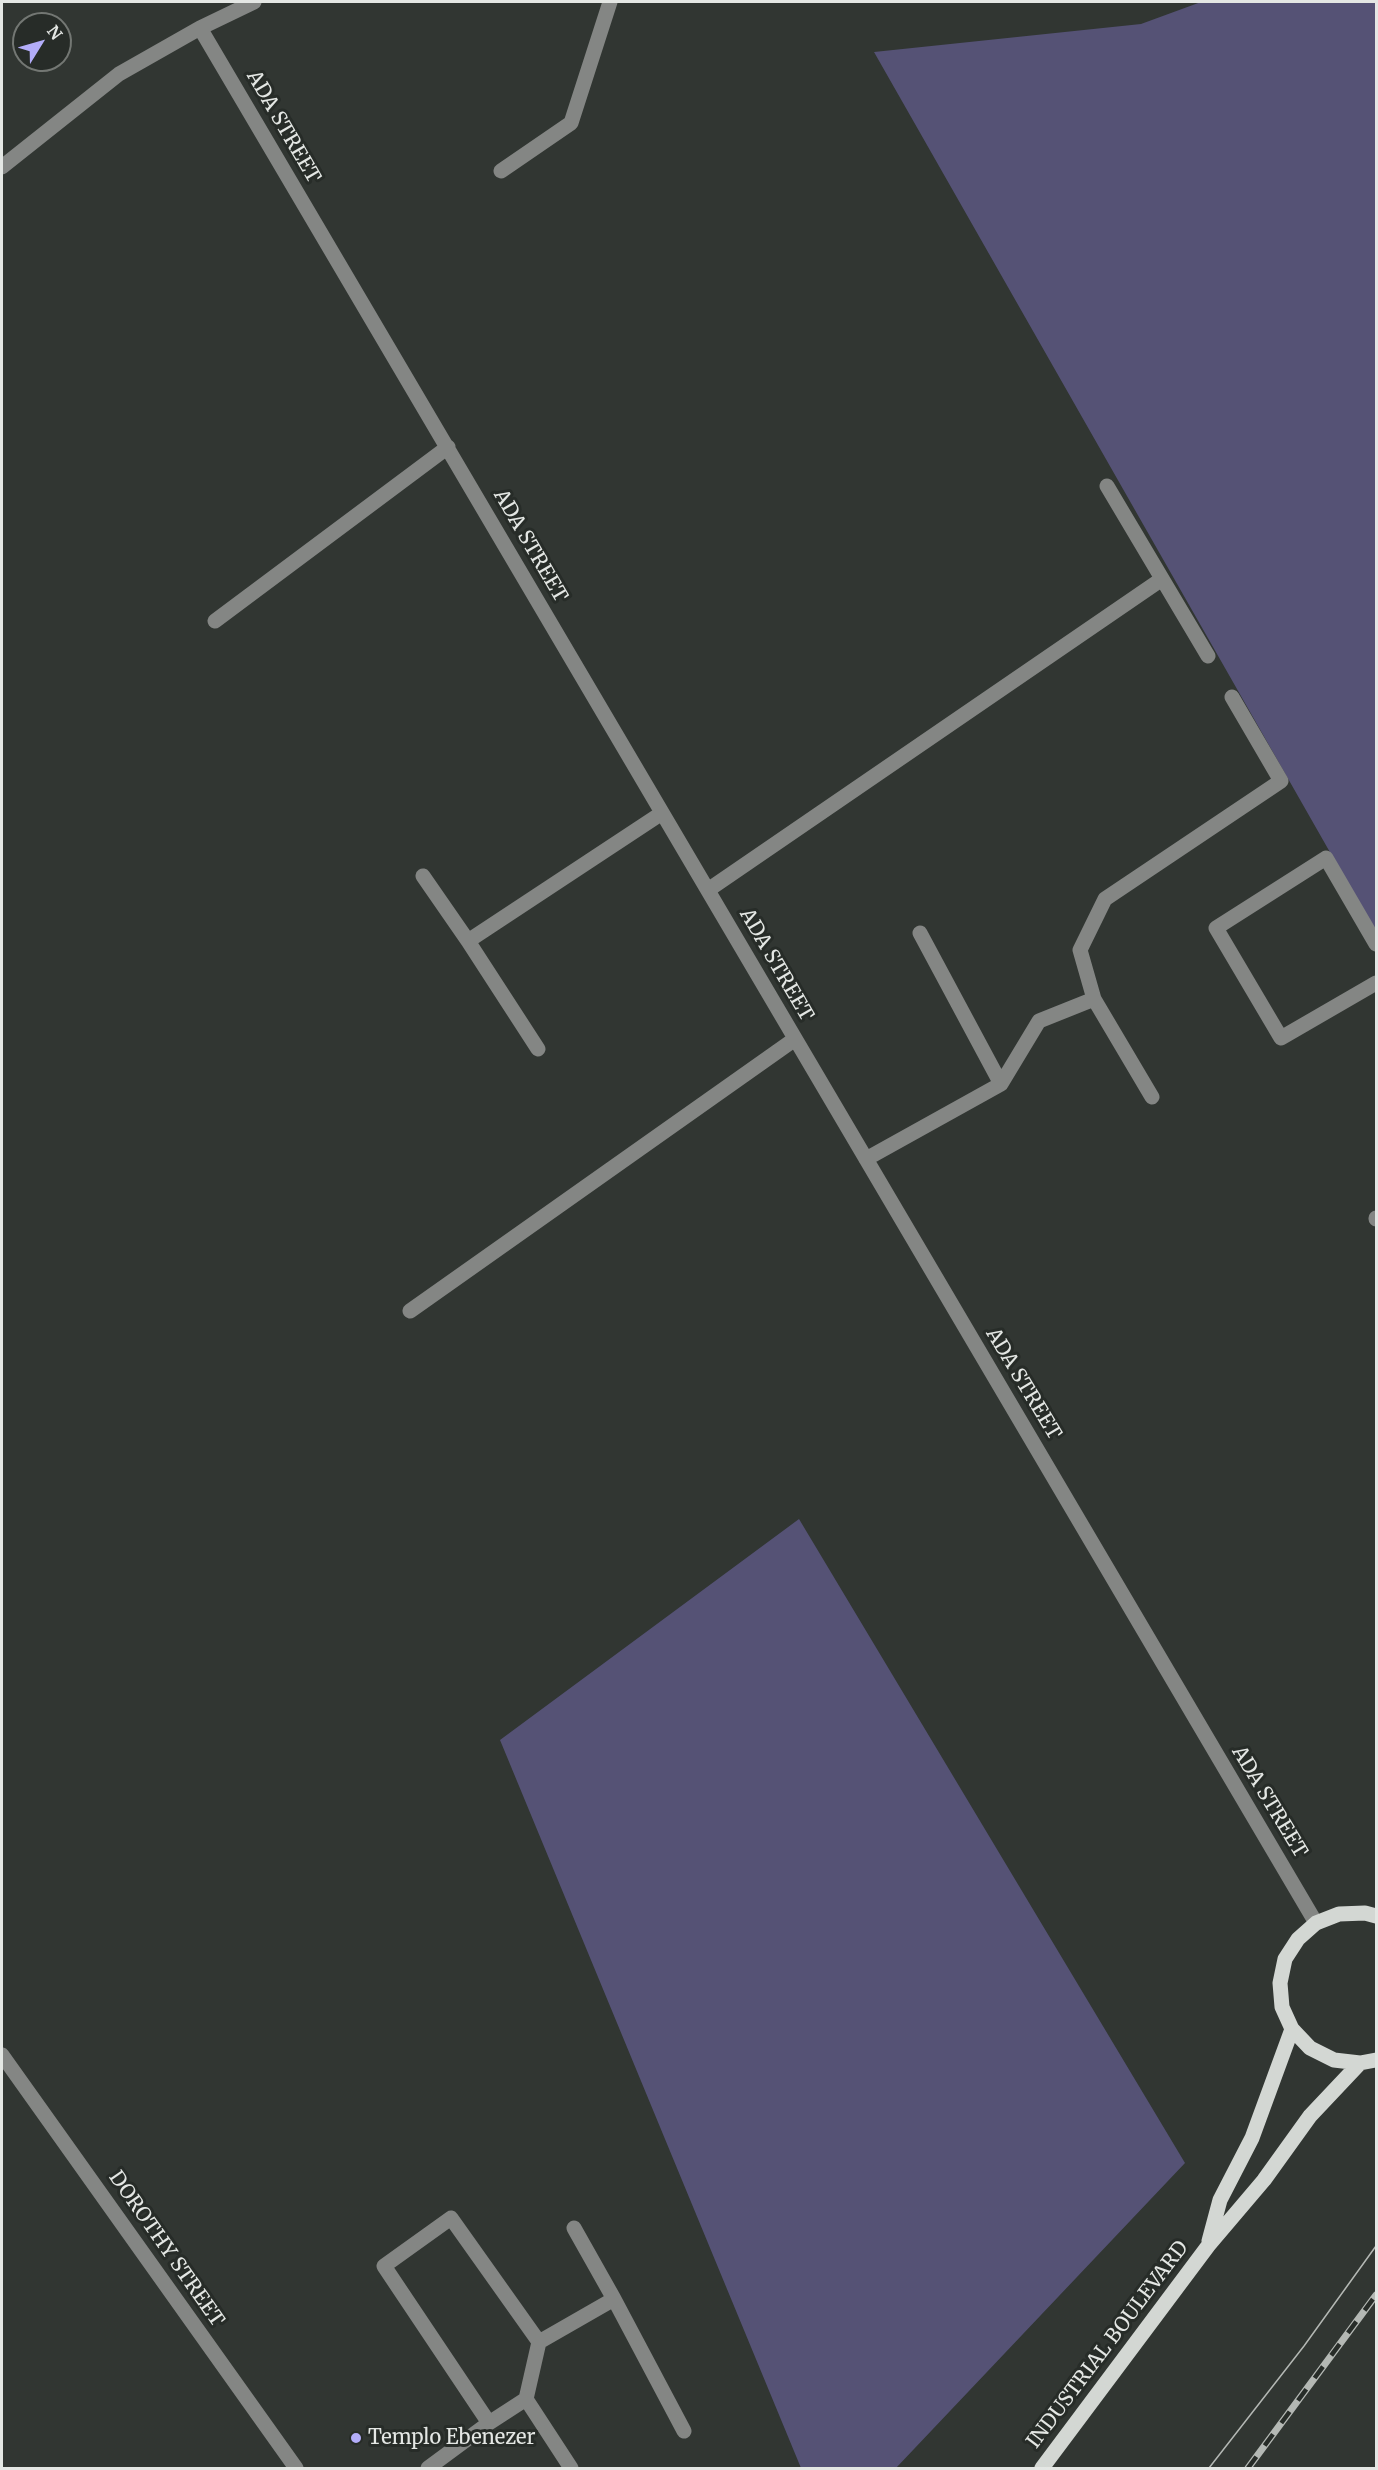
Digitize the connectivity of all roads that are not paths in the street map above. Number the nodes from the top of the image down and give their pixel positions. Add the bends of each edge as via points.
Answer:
1 (254, 2) edge
2 (610, 2) edge
3 (200, 28) junction
4 (2, 167) edge
5 (501, 171) dead end
6 (448, 447) junction
7 (1107, 486) dead end
8 (1162, 579) junction
9 (215, 621) dead end
10 (1208, 656) dead end
11 (1232, 697) dead end
12 (662, 813) junction
13 (423, 876) dead end
14 (708, 890) junction
15 (920, 933) dead end
16 (468, 941) junction
17 (1377, 944) edge
18 (1377, 982) edge
19 (1094, 999) junction
20 (795, 1039) junction
21 (538, 1049) dead end
22 (1001, 1084) junction
23 (1152, 1097) dead end
24 (866, 1159) junction
25 (410, 1311) dead end
26 (1377, 1917) edge
27 (1316, 1923) junction
28 (1292, 2029) junction
29 (2, 2055) edge
30 (1377, 2060) edge
31 (1360, 2063) junction
32 (574, 2228) dead end
33 (1208, 2246) junction
34 (614, 2299) junction
35 (539, 2342) junction
36 (526, 2399) junction
37 (489, 2423) junction
38 (684, 2431) dead end
39 (296, 2469) edge
40 (428, 2469) edge
41 (571, 2469) edge
42 (1042, 2469) edge

1 - 3 street
2 - 5 street via 571,123
3 - 4 street via 119,74
3 - 6 street, ADA STREET
6 - 9 street
6 - 12 street, ADA STREET
7 - 8 street
8 - 10 street
8 - 14 street
11 - 19 street via 1281,781 1105,899 1080,950
12 - 14 street, ADA STREET
12 - 16 street
13 - 16 street
14 - 20 street, ADA STREET
15 - 22 street
16 - 21 street
17 - 18 street via 1326,858 1216,928 1281,1038
19 - 22 street via 1039,1021
19 - 23 street
20 - 24 street, ADA STREET
20 - 25 street
22 - 24 street
24 - 27 street, ADA STREET
26 - 27 main road via 1365,1913 1339,1914
27 - 28 main road via 1298,1939 1285,1959 1282,2007
28 - 31 main road via 1310,2048 1334,2060
28 - 33 main road, INDUSTRIAL BOULEVARD via 1252,2138 1220,2200
29 - 39 street, DOROTHY STREET
30 - 31 main road
31 - 33 main road, INDUSTRIAL BOULEVARD via 1310,2115 1264,2180
32 - 34 street
33 - 42 main road, INDUSTRIAL BOULEVARD
34 - 35 street
34 - 38 street
35 - 36 street
35 - 37 street via 451,2218 384,2266
36 - 37 street
36 - 41 street
37 - 40 street

